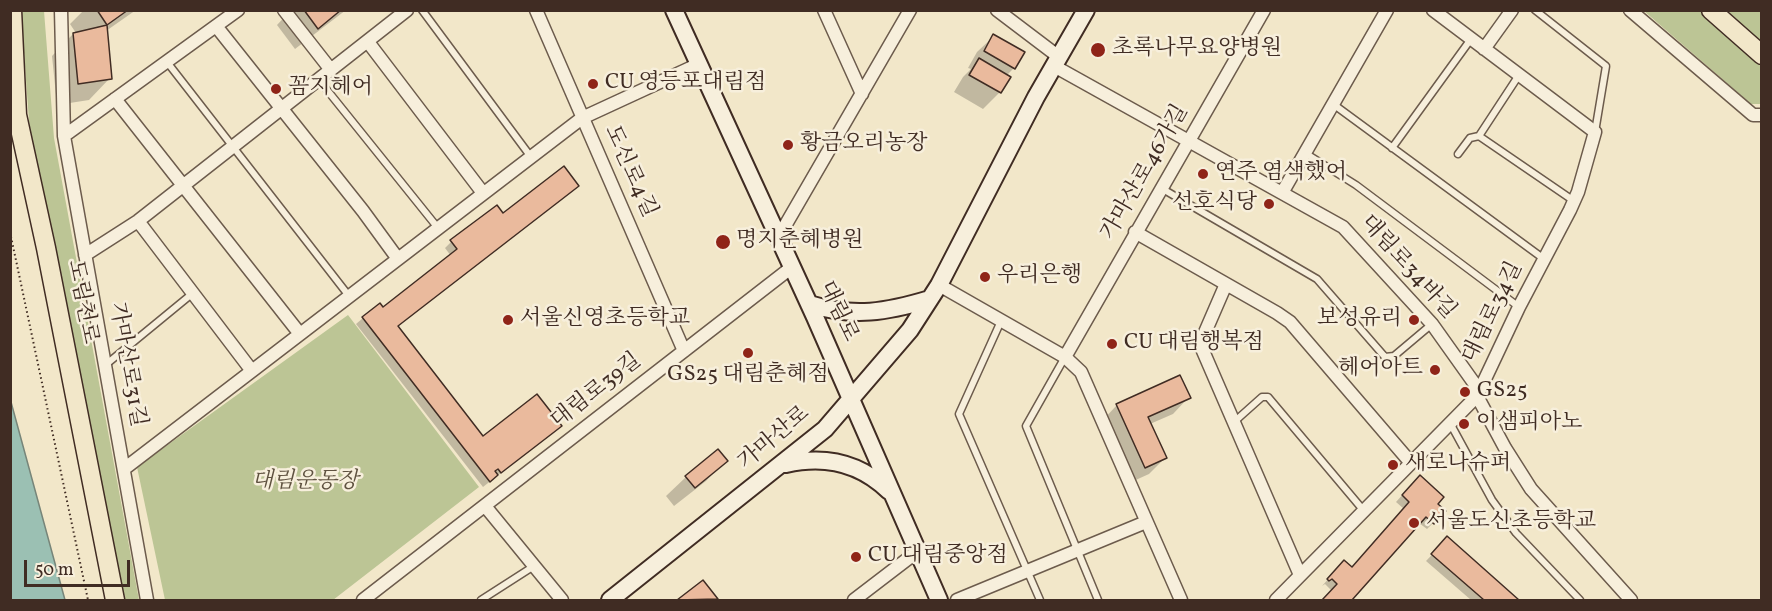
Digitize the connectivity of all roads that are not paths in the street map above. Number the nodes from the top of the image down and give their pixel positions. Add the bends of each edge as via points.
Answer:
1 (12, 10) edge
2 (61, 10) edge
3 (238, 10) edge
4 (284, 10) edge
5 (407, 10) edge
6 (422, 10) edge
7 (536, 10) edge
8 (674, 10) edge
9 (824, 10) edge
10 (910, 10) edge
11 (998, 10) edge
12 (1086, 10) edge
13 (1264, 10) edge
14 (1387, 10) edge
15 (1433, 10) edge
16 (1512, 10) edge
17 (1535, 10) edge
18 (1630, 10) edge
19 (1711, 10) edge
20 (216, 26) junction
21 (1471, 39) junction
22 (368, 42) junction
23 (1484, 49) junction
24 (1761, 55) edge
25 (167, 62) junction
26 (1057, 62) junction
27 (699, 64) junction
28 (331, 70) junction
29 (1519, 75) junction
30 (319, 80) junction
31 (862, 94) junction
32 (115, 99) junction
33 (1333, 104) junction
34 (280, 110) junction
35 (1761, 115) edge
36 (582, 118) junction
37 (1595, 132) junction
38 (64, 136) junction
39 (1479, 136) junction
40 (1188, 140) junction
41 (233, 147) junction
42 (1392, 148) junction
43 (1305, 153) junction
44 (1458, 154) dead end
45 (531, 157) junction
46 (183, 186) junction
47 (1161, 188) junction
48 (483, 193) junction
49 (1282, 193) junction
50 (1574, 201) junction
51 (138, 221) junction
52 (438, 228) junction
53 (1135, 232) junction
54 (778, 238) junction
55 (86, 255) junction
56 (398, 259) junction
57 (1544, 260) junction
58 (792, 267) junction
59 (1226, 284) junction
60 (935, 292) junction
61 (193, 293) junction
62 (349, 296) junction
63 (809, 304) junction
64 (1519, 307) junction
65 (1001, 321) junction
66 (1432, 324) junction
67 (300, 334) junction
68 (684, 351) junction
69 (1065, 357) junction
70 (109, 362) dead end
71 (252, 371) junction
72 (1477, 396) junction
73 (851, 397) junction
74 (1233, 422) junction
75 (1450, 423) junction
76 (1411, 463) junction
77 (779, 466) junction
78 (124, 469) junction
79 (894, 495) junction
80 (485, 506) junction
81 (1364, 511) junction
82 (1146, 522) junction
83 (918, 551) junction
84 (1077, 551) junction
85 (534, 566) junction
86 (1028, 572) junction
87 (1300, 576) junction
88 (115, 600) edge
89 (147, 600) edge
90 (363, 600) edge
91 (480, 600) edge
92 (562, 600) edge
93 (610, 600) edge
94 (854, 600) edge
95 (939, 600) edge
96 (957, 600) edge
97 (1040, 600) edge
98 (1098, 600) edge
99 (1181, 600) edge
100 (1276, 600) edge
101 (1580, 600) edge
102 (1631, 600) edge

1 - 88 main road, 도림천로 via 17,115
2 - 38 street, 가마산로31길
3 - 20 street
4 - 28 street
5 - 22 street
6 - 45 lane
7 - 36 street, 도신로4길
8 - 27 main road, 대림로
9 - 31 street
10 - 31 street
11 - 26 street
12 - 26 main road, 가마산로
13 - 40 street, 가마산로46가길
14 - 33 street
15 - 21 street
16 - 23 street
17 - 37 lane via 1606,66
18 - 35 street via 1753,115
19 - 24 main road
20 - 25 street
20 - 34 street
21 - 23 street
21 - 42 lane
22 - 28 street
22 - 48 street
23 - 29 street
25 - 32 street
25 - 41 lane
26 - 40 street
26 - 60 main road, 가마산로
27 - 36 street
27 - 54 main road, 대림로
28 - 30 street
29 - 37 street
29 - 39 lane
30 - 34 street
30 - 52 lane
31 - 54 street
32 - 38 street
32 - 46 street
33 - 42 lane
33 - 43 street
34 - 41 street
34 - 56 street
36 - 45 street
36 - 68 street, 도신로4길
37 - 50 street, 대림로34길
38 - 55 street, 가마산로31길
39 - 44 lane via 1470,138
39 - 50 lane
40 - 47 street, 가마산로46가길
40 - 49 street, 대림로34바길
41 - 46 street
41 - 62 lane
42 - 57 lane
43 - 49 street
43 - 64 lane via 1356,185
45 - 48 street
46 - 51 street
46 - 67 street
47 - 53 street, 가마산로46가길
47 - 66 lane via 1317,279 1386,357 1394,356
48 - 52 street
49 - 66 street, 대림로34바길 via 1343,227
50 - 57 street, 대림로34길
51 - 55 street
51 - 61 street
52 - 56 street
53 - 59 street
53 - 69 street, 가마산로46가길
54 - 58 main road, 대림로
55 - 78 street, 가마산로31길
56 - 62 street
57 - 64 street, 대림로34길
58 - 63 main road, 대림로
58 - 68 street, 대림로39길
59 - 74 street via 1200,344
59 - 76 street via 1290,322
60 - 63 main road via 895,310 869,313 840,312
60 - 65 street
60 - 73 main road, 가마산로 via 910,330
61 - 70 lane, 가마산로31길
61 - 71 street
62 - 67 street
63 - 73 main road, 대림로
64 - 72 street, 대림로34길
65 - 69 street
65 - 86 lane via 958,414
66 - 72 street, 대림로34바길 via 1474,383
67 - 71 street
68 - 80 street, 대림로39길
69 - 82 street via 1081,372
69 - 84 lane via 1026,426
71 - 78 street
72 - 75 street, 대림로34길
72 - 102 street, 대림로34바길 via 1514,466 1531,489
73 - 77 main road, 가마산로 via 825,429
73 - 79 main road, 대림로
74 - 81 lane via 1268,397
74 - 87 street
75 - 76 street, 대림로34길
75 - 101 lane via 1492,500 1516,533
76 - 81 street, 대림로34길
77 - 79 main road via 806,459 843,464 877,479
77 - 93 main road, 가마산로
78 - 89 street, 가마산로31길
79 - 83 main road, 대림로
80 - 85 street
80 - 90 street, 대림로39길
81 - 87 street, 대림로34길
82 - 84 street
82 - 99 street
83 - 94 street
83 - 95 main road, 대림로
84 - 86 street
84 - 98 lane
85 - 91 lane
85 - 92 street
86 - 96 street
86 - 97 lane
87 - 100 street, 대림로34길

